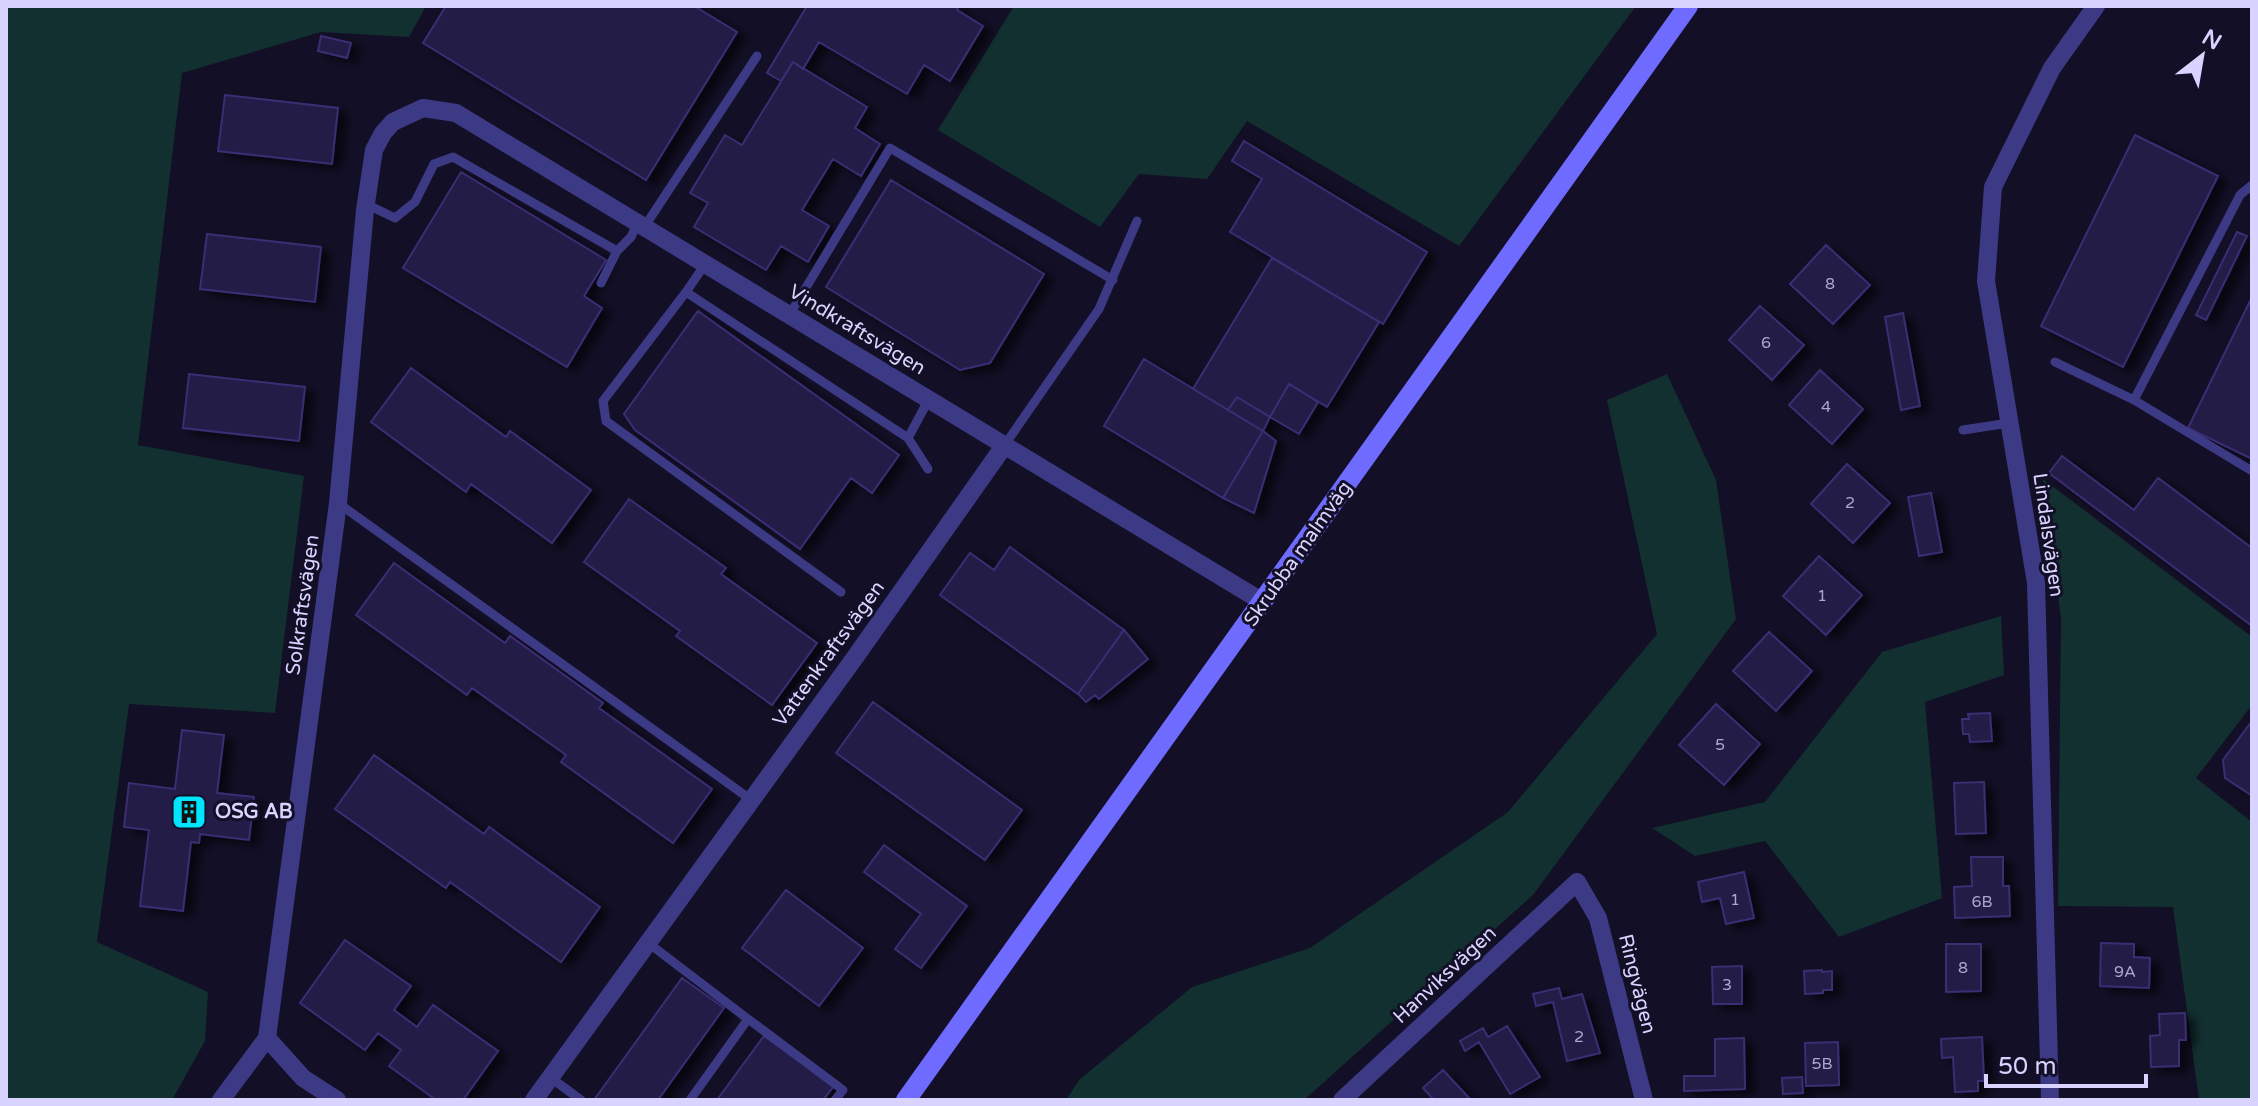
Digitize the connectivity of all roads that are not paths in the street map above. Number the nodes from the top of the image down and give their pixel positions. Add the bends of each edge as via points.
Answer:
1 (1688, 6) edge
2 (2096, 6) edge
3 (757, 56) dead end
4 (423, 108) joint
5 (2252, 185) edge
6 (366, 204) junction
7 (1137, 221) dead end
8 (641, 224) junction
9 (617, 251) junction
10 (706, 263) junction
11 (1113, 280) junction
12 (601, 283) dead end
13 (686, 292) junction
14 (790, 314) junction
15 (2055, 362) dead end
16 (929, 399) junction
17 (2134, 400) junction
18 (2009, 423) junction
19 (1963, 430) dead end
20 (908, 438) junction
21 (1004, 446) junction
22 (928, 469) dead end
23 (2252, 471) edge
24 (338, 503) junction
25 (841, 592) dead end
26 (1263, 602) junction
27 (750, 799) junction
28 (1577, 882) joint
29 (647, 942) junction
30 (748, 1019) junction
31 (267, 1038) junction
32 (551, 1078) junction
33 (221, 1100) edge
34 (337, 1100) edge
35 (534, 1100) edge
36 (581, 1100) edge
37 (690, 1100) edge
38 (835, 1100) edge
39 (906, 1100) edge
40 (1342, 1100) edge
41 (1644, 1100) edge
42 (2050, 1100) edge

1 - 26 street, Skrubba malmväg
2 - 18 street, Lindalsvägen via 2052,68 1993,187 1986,281
3 - 8 lane
4 - 6 street, Solkraftsvägen via 393,122 383,133 374,150
4 - 8 street, Vindkraftsvägen via 456,113
5 - 17 lane via 2240,195
6 - 9 lane via 395,218 415,202 434,164 453,157
6 - 24 street, Solkraftsvägen
7 - 11 lane, Vattenkraftsvägen
8 - 9 lane
8 - 10 street, Vindkraftsvägen
9 - 12 lane
10 - 13 lane
10 - 14 street, Vindkraftsvägen
11 - 14 lane via 890,148
11 - 21 lane, Vattenkraftsvägen via 1099,309
13 - 20 lane
13 - 25 lane via 603,401 606,421
14 - 16 street, Vindkraftsvägen
15 - 17 lane
16 - 20 lane
16 - 21 street, Vindkraftsvägen
17 - 23 lane
18 - 19 lane
18 - 42 street, Lindalsvägen via 2036,583
20 - 22 lane
21 - 26 street, Vindkraftsvägen
21 - 27 street, Vattenkraftsvägen
24 - 27 lane
24 - 31 street, Solkraftsvägen
26 - 39 street, Skrubba malmväg
27 - 29 street, Vattenkraftsvägen
28 - 40 street, Hanviksvägen
28 - 41 street, Ringvägen via 1598,918
29 - 30 lane
29 - 32 street, Vattenkraftsvägen
30 - 37 lane
30 - 38 lane via 843,1090
31 - 33 street
31 - 34 street via 303,1078
32 - 35 street, Vattenkraftsvägen
32 - 36 lane

